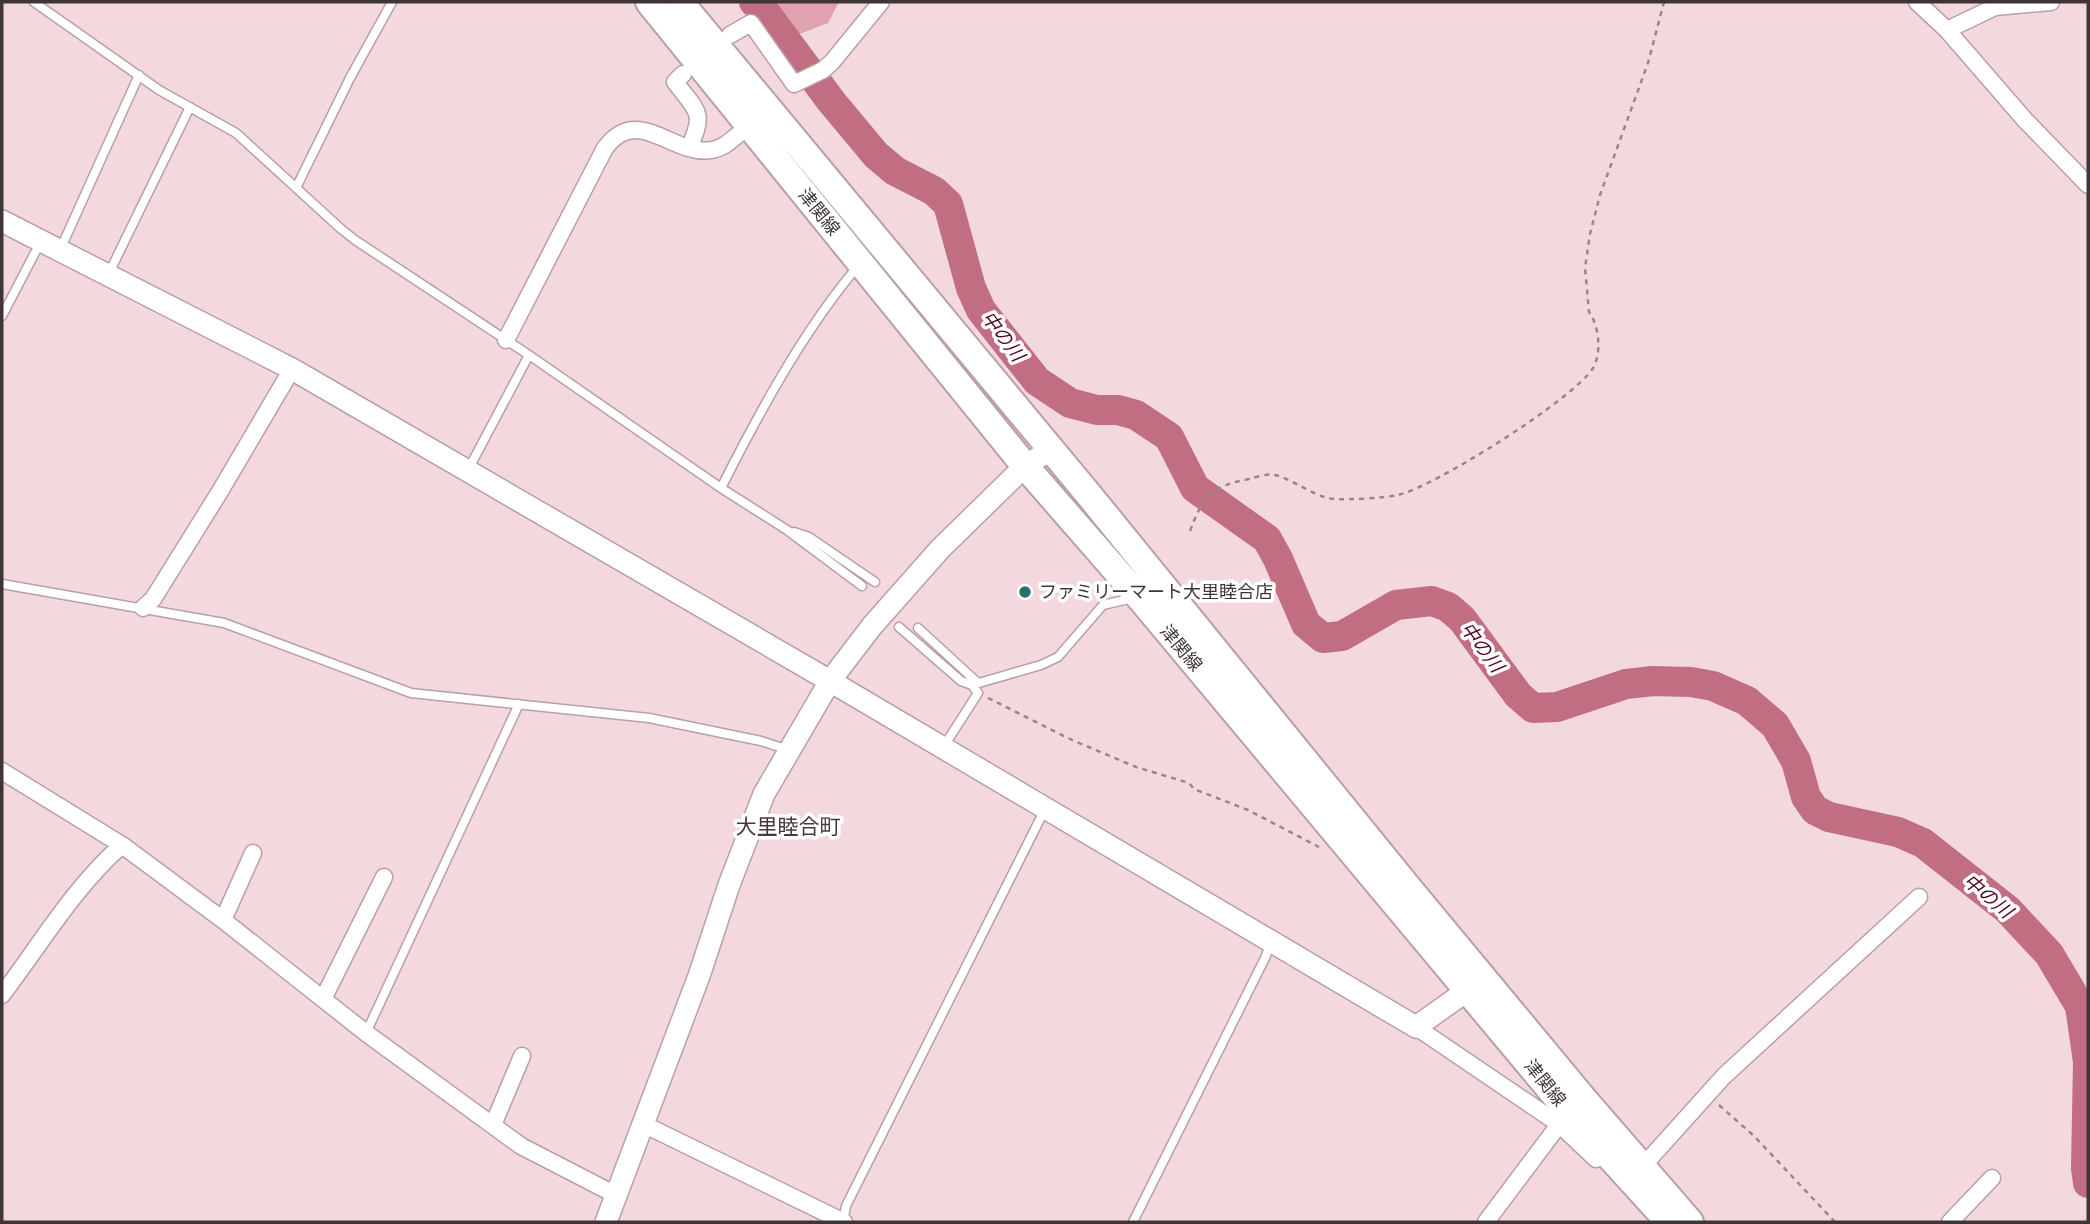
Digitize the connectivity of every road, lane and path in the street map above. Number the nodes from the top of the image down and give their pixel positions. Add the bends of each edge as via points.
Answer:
1 (34, 2) edge
2 (392, 2) edge
3 (649, 2) edge
4 (680, 2) edge
5 (881, 2) edge
6 (1664, 2) edge
7 (1917, 2) edge
8 (2051, 2) edge
9 (1947, 30) junction
10 (730, 35) dead end
11 (683, 74) dead end
12 (139, 75) junction
13 (190, 107) junction
14 (740, 133) dead end
15 (689, 148) junction
16 (2088, 185) edge
17 (296, 188) junction
18 (2, 221) edge
19 (51, 245) junction
20 (853, 272) dead end
21 (108, 275) junction
22 (2, 316) edge
23 (506, 340) junction
24 (530, 355) junction
25 (292, 369) junction
26 (1050, 450) junction
27 (1026, 466) junction
28 (468, 470) junction
29 (721, 488) junction
30 (787, 530) junction
31 (1190, 531) dead end
32 (875, 582) dead end
33 (2, 584) edge
34 (862, 586) dead end
35 (1139, 597) junction
36 (143, 608) junction
37 (899, 627) dead end
38 (918, 628) dead end
39 (830, 681) junction
40 (976, 687) junction
41 (519, 704) junction
42 (942, 749) junction
43 (789, 750) junction
44 (2, 771) edge
45 (1045, 809) junction
46 (122, 845) junction
47 (1328, 851) dead end
48 (253, 853) dead end
49 (384, 877) dead end
50 (1919, 897) dead end
51 (223, 919) junction
52 (1271, 940) junction
53 (1468, 990) junction
54 (2, 995) edge
55 (323, 999) junction
56 (1416, 1027) junction
57 (366, 1032) junction
58 (522, 1056) dead end
59 (1707, 1093) junction
60 (1570, 1111) junction
61 (493, 1125) junction
62 (643, 1125) junction
63 (1643, 1166) junction
64 (1992, 1178) dead end
65 (616, 1195) junction
66 (606, 1222) edge
67 (844, 1222) edge
68 (1133, 1222) edge
69 (1486, 1222) edge
70 (1667, 1222) edge
71 (1690, 1222) edge
72 (1835, 1222) edge
73 (1950, 1222) edge

1 - 12 lane
2 - 17 lane
3 - 27 main road, 津関線
4 - 26 main road, 津関線
5 - 10 street via 823,70 794,84 751,23
6 - 31 path via 1590,234 1585,268 1588,312 1599,349 1593,368 1518,430 1430,482 1398,495 1332,499 1273,474 1224,484 1197,511
7 - 9 street
8 - 9 street via 1995,7
9 - 16 street
11 - 15 street via 675,82 699,120
12 - 13 lane
12 - 19 lane
13 - 17 lane via 236,132
13 - 21 lane
14 - 15 street via 712,151
15 - 23 street via 647,131 614,136
17 - 23 lane via 355,240
18 - 19 street
19 - 21 street
19 - 22 lane
20 - 29 lane via 789,364
21 - 25 street
23 - 24 lane
24 - 28 lane
24 - 29 lane
25 - 28 street
25 - 36 street via 153,599
26 - 27 street
26 - 60 main road, 津関線
27 - 35 main road, 津関線
27 - 39 street via 940,549
28 - 39 street
29 - 30 lane
30 - 32 lane via 809,537
30 - 34 lane
33 - 36 lane
35 - 40 lane via 1103,605 1058,657
35 - 53 main road, 津関線
36 - 41 lane via 224,623 411,693
37 - 40 lane via 961,681
38 - 40 lane
39 - 42 street
39 - 43 street
40 - 42 lane
40 - 47 path via 1072,740 1189,783
41 - 43 lane via 689,725
41 - 57 lane
42 - 45 street
43 - 62 street via 764,794
44 - 46 street
45 - 52 street
45 - 67 lane via 846,1206
46 - 51 street
46 - 54 street via 106,859
48 - 51 street
49 - 55 street
50 - 59 street
51 - 55 street
52 - 56 street
52 - 68 lane
53 - 56 street
53 - 60 main road, 津関線
55 - 57 street
56 - 60 street
57 - 61 street
58 - 61 street
59 - 63 street
59 - 72 path
60 - 63 main road, 津関線
60 - 69 street
60 - 70 main road, 津関線
61 - 65 street via 521,1146
62 - 65 street
62 - 67 street
63 - 71 main road, 津関線
64 - 73 street
65 - 66 street

